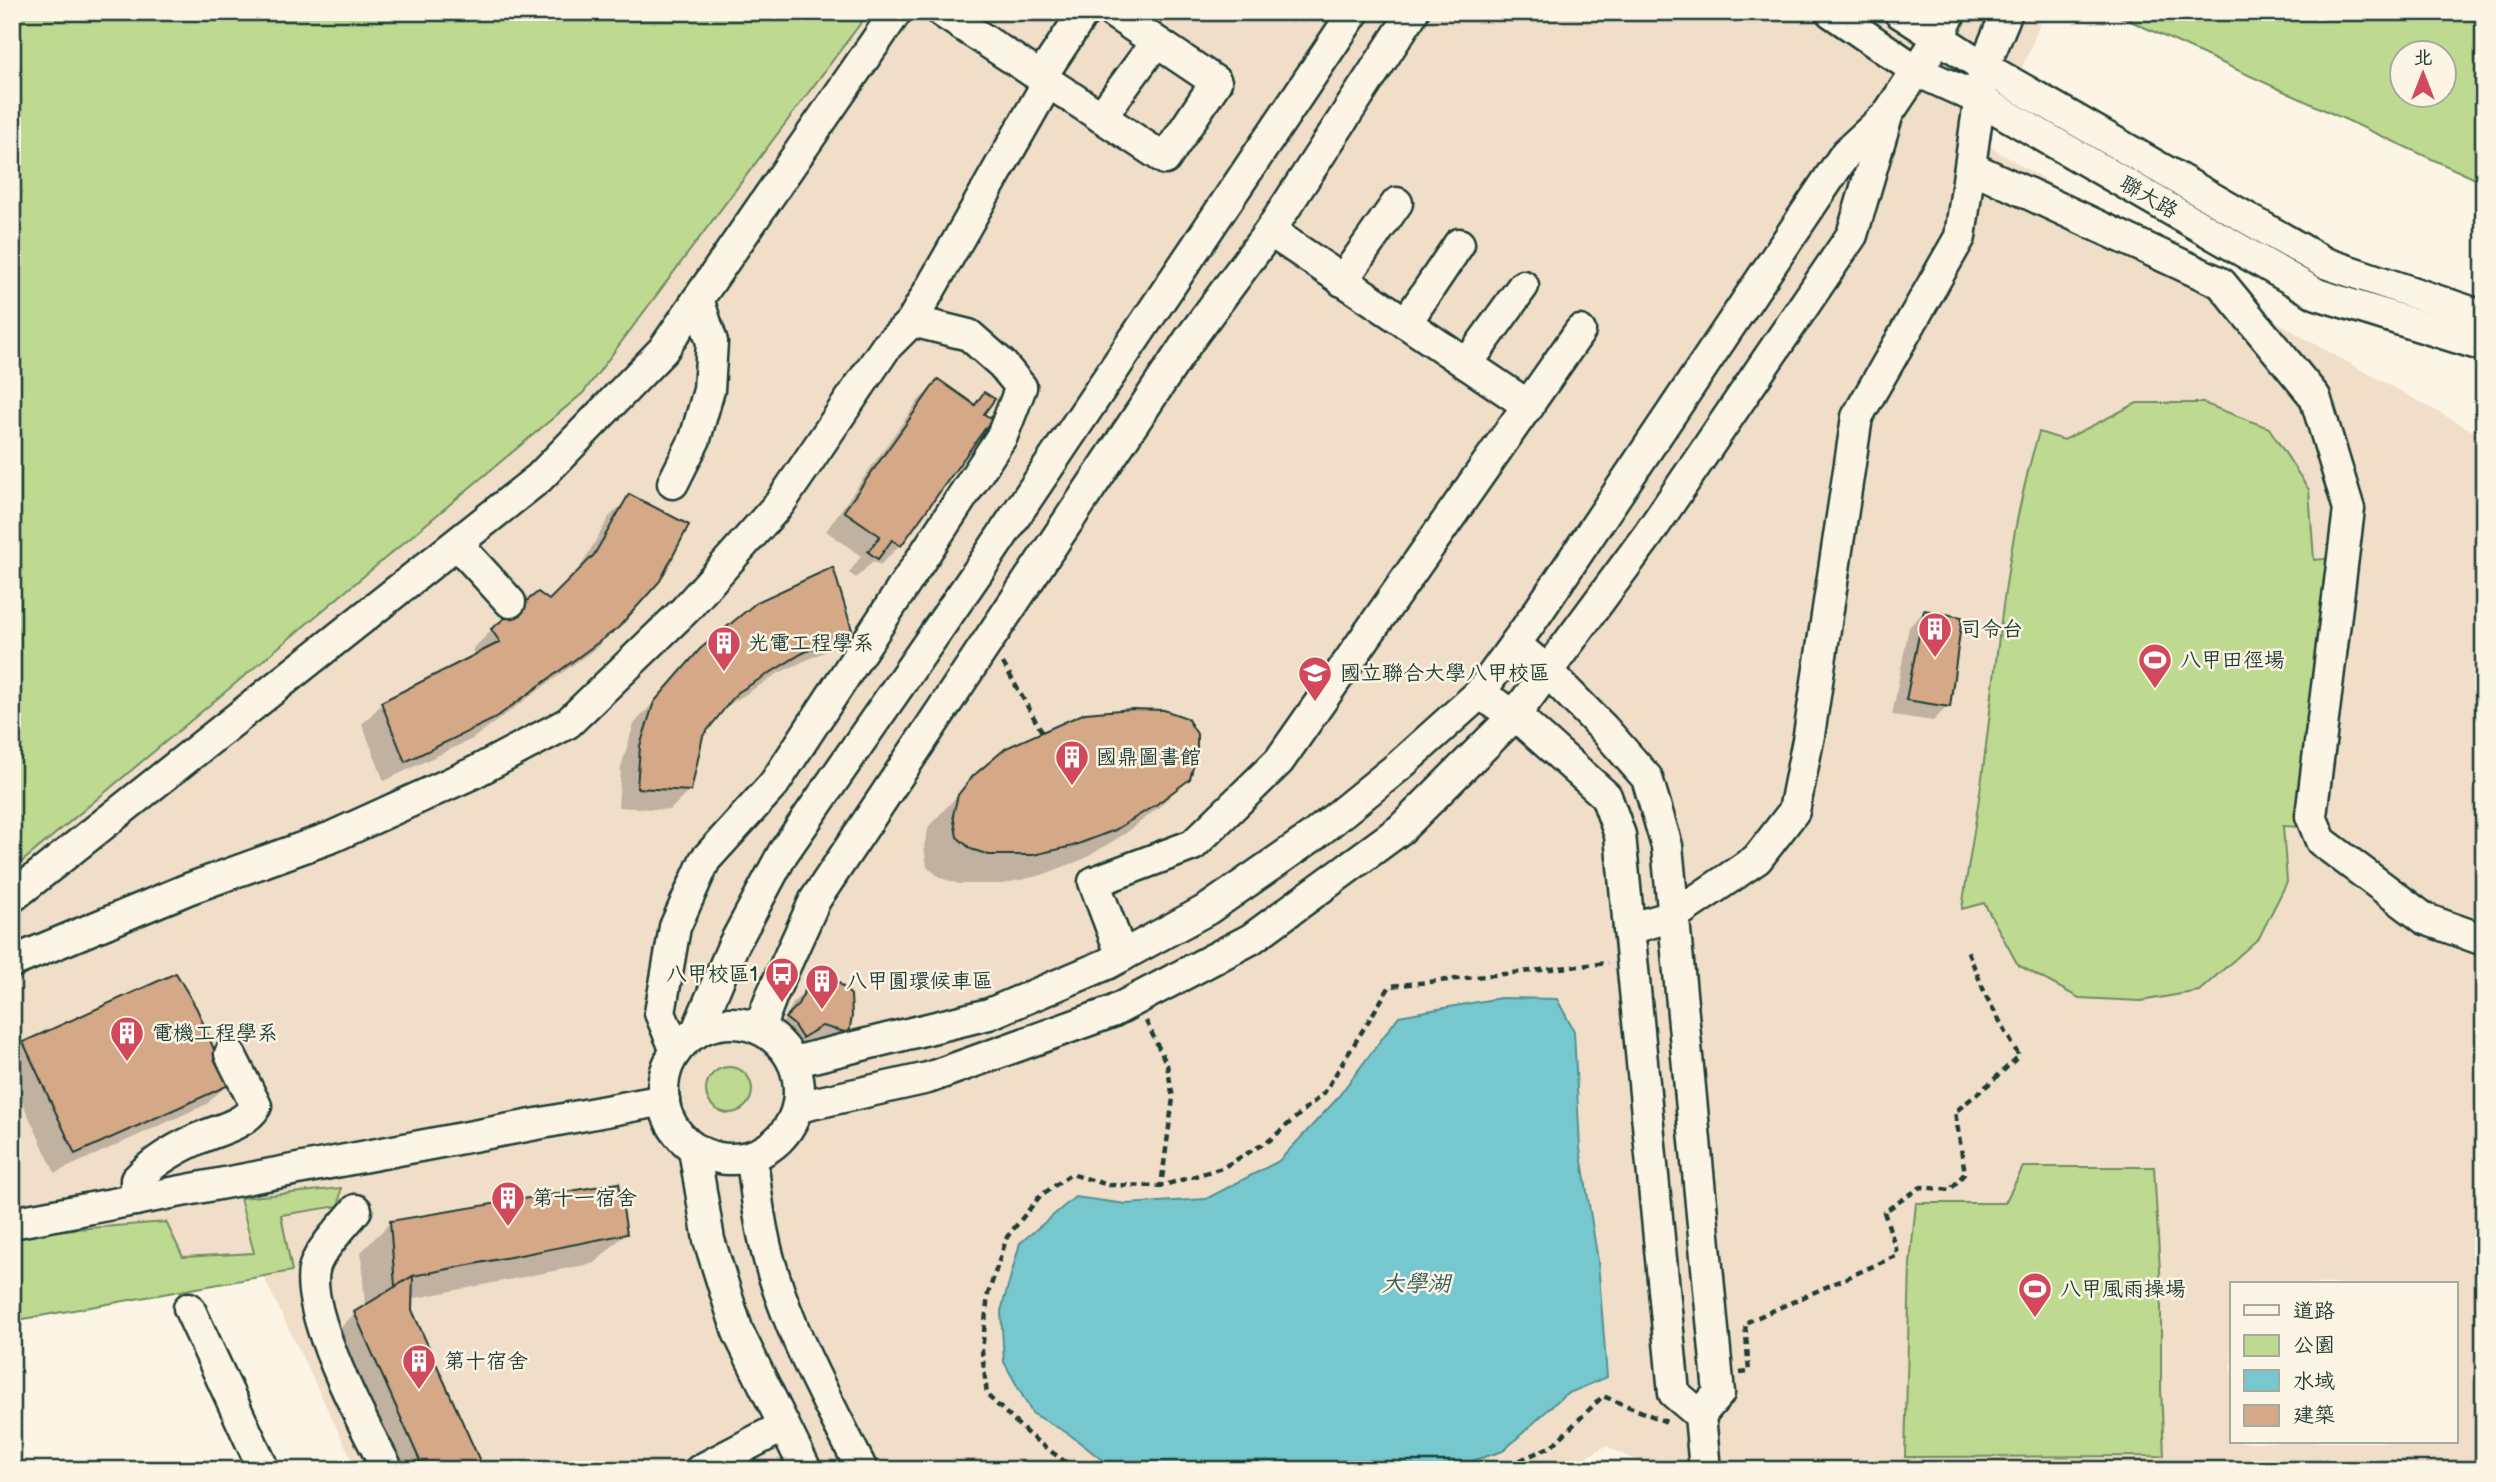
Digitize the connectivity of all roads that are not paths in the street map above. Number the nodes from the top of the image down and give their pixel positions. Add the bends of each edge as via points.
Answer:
1 (897, 12) edge
2 (942, 12) edge
3 (1084, 12) edge
4 (1112, 12) edge
5 (1354, 12) edge
6 (1413, 12) edge
7 (1831, 12) edge
8 (1899, 12) edge
9 (2007, 12) edge
10 (984, 24) edge
11 (1944, 25) edge
12 (1156, 42) junction
13 (1984, 67) junction
14 (1917, 71) junction
15 (1044, 79) junction
16 (1979, 99) junction
17 (1887, 115) junction
18 (1101, 117) junction
19 (1971, 167) junction
20 (1397, 203) dead end
21 (1270, 231) junction
22 (1460, 244) dead end
23 (1342, 281) junction
24 (1523, 286) dead end
25 (698, 299) junction
26 (2484, 313) edge
27 (912, 321) junction
28 (1406, 323) junction
29 (1580, 331) dead end
30 (2484, 346) edge
31 (1466, 364) junction
32 (1529, 406) junction
33 (673, 483) dead end
34 (457, 544) junction
35 (510, 602) dead end
36 (1515, 644) junction
37 (1546, 671) junction
38 (1479, 694) junction
39 (1515, 715) junction
40 (12, 897) edge
41 (1674, 916) junction
42 (1629, 929) junction
43 (2484, 940) edge
44 (1122, 956) junction
45 (12, 962) edge
46 (759, 1029) junction
47 (686, 1042) junction
48 (230, 1054) dead end
49 (793, 1062) junction
50 (664, 1100) junction
51 (798, 1107) junction
52 (694, 1149) junction
53 (752, 1157) junction
54 (136, 1200) junction
55 (356, 1210) dead end
56 (12, 1223) edge
57 (189, 1308) dead end
58 (784, 1426) junction
59 (1701, 1426) junction
60 (264, 1470) edge
61 (388, 1470) edge
62 (699, 1470) edge
63 (806, 1470) edge
64 (862, 1470) edge
65 (1705, 1470) edge

1 - 25 street
2 - 10 street
3 - 15 street
4 - 12 street
5 - 47 street via 783,853
6 - 21 street
7 - 14 street, 聯大路
8 - 11 street, 聯大路
9 - 13 street
10 - 15 street
11 - 13 street, 聯大路
11 - 14 street
12 - 18 street
12 - 18 street via 1216,82 1166,159
13 - 16 street
13 - 26 street, 聯大路 via 2325,263
14 - 16 street, 聯大路
14 - 17 street
15 - 18 street
15 - 27 street
16 - 19 street
16 - 30 street, 聯大路 via 2317,294
17 - 36 street via 1846,153
17 - 37 street via 1852,235 1648,535
19 - 41 street via 1960,237 1857,417 1794,811 1757,859
19 - 43 street via 2221,283 2315,397 2349,509 2311,816 2321,841 2426,919
20 - 23 street
21 - 23 street
21 - 46 street via 1189,340 815,900
22 - 28 street
23 - 28 street
24 - 31 street
25 - 33 street via 712,342 709,390 695,439
25 - 34 street via 663,350 539,478
27 - 45 street via 886,348 780,503 685,610 568,723 473,773 332,837 187,889
27 - 47 street via 969,335 1021,387 1002,436 774,784 705,860 676,927 660,1013
28 - 31 street
29 - 32 street
31 - 32 street
32 - 44 street via 1279,761 1193,845 1094,882
34 - 35 street
34 - 40 street
36 - 37 street
36 - 38 street
37 - 39 street
37 - 41 street via 1647,778 1667,846
38 - 39 street
38 - 44 street via 1313,836 1208,909
39 - 42 street via 1606,796 1620,835
39 - 51 street via 1401,829 1251,939 1112,1012 928,1078
41 - 42 street
41 - 59 street via 1719,1393
42 - 59 street via 1674,1393
44 - 49 street via 989,1014
46 - 47 street via 716,1025
46 - 49 street via 773,1037
47 - 50 street via 668,1066
48 - 54 street via 256,1106 249,1118 193,1140 153,1163 136,1180
49 - 51 street via 799,1084
50 - 52 street via 679,1136
50 - 54 street
51 - 53 street via 788,1129 772,1146
52 - 53 street via 732,1160
52 - 58 street via 709,1240 738,1332
53 - 64 street via 772,1272 800,1346
54 - 56 street
55 - 61 street via 314,1266 314,1299 342,1377
57 - 60 street
58 - 62 street
58 - 63 street
59 - 65 street

